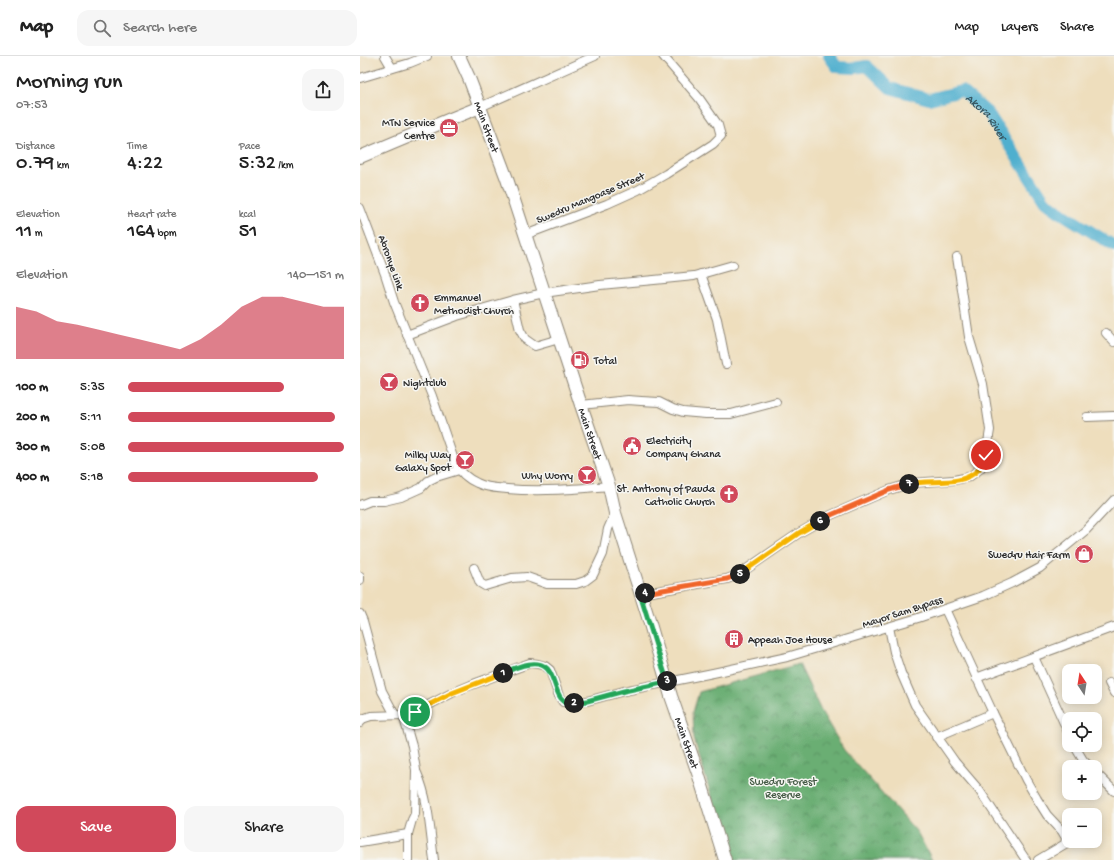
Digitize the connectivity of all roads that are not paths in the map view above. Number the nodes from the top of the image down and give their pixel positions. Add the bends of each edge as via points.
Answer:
1 (385, 56) edge
2 (427, 56) edge
3 (459, 56) edge
4 (595, 56) edge
5 (663, 56) edge
6 (392, 68) junction
7 (360, 78) edge
8 (480, 107) junction
9 (360, 157) edge
10 (360, 208) edge
11 (525, 235) junction
12 (957, 257) dead end
13 (733, 265) dead end
14 (701, 274) junction
15 (544, 293) junction
16 (513, 300) junction
17 (1106, 333) dead end
18 (407, 335) junction
19 (559, 339) junction
20 (1114, 342) edge
21 (726, 364) dead end
22 (776, 402) dead end
23 (581, 406) junction
24 (1114, 416) edge
25 (1087, 417) dead end
26 (459, 470) junction
27 (608, 486) junction
28 (1114, 500) edge
29 (360, 505) edge
30 (615, 513) junction
31 (474, 568) dead end
32 (360, 576) edge
33 (360, 580) edge
34 (640, 594) junction
35 (945, 609) junction
36 (360, 614) edge
37 (889, 627) junction
38 (1114, 627) edge
39 (1034, 656) junction
40 (976, 678) junction
41 (667, 682) junction
42 (1109, 683) dead end
43 (1114, 693) edge
44 (992, 712) junction
45 (399, 715) junction
46 (1062, 718) edge
47 (360, 723) edge
48 (936, 737) junction
49 (416, 770) junction
50 (1102, 779) edge
51 (1114, 791) edge
52 (408, 834) junction
53 (360, 842) edge
54 (408, 860) edge
55 (434, 860) edge
56 (725, 860) edge
57 (1026, 860) edge
58 (1038, 860) edge

1 - 6 street
2 - 6 street
3 - 8 main road, Main Street
4 - 8 street
5 - 11 street, Swedru Mangoase Street via 699,98 718,126 721,136 713,144 638,190
6 - 7 street
8 - 9 main road
8 - 11 main road, Main Street
10 - 18 street, Abronye Link
11 - 15 main road, Main Street
12 - 34 street via 969,337 984,384 990,430 986,455 980,469 969,477 912,483 889,490 831,515 799,533 738,575
13 - 14 street
14 - 15 street
14 - 21 street via 717,319
15 - 16 street
15 - 19 main road, Main Street
16 - 18 street via 457,316
16 - 19 street via 520,330 525,339 535,346
17 - 20 street
18 - 26 street, Abronye Link
19 - 23 main road, Main Street
22 - 23 street via 731,414 683,412 660,402 628,400
23 - 27 main road, Main Street
24 - 25 street
26 - 27 street via 477,483 491,488 531,490
26 - 29 street via 436,477 421,488 401,497 370,501
27 - 30 main road, Main Street
28 - 35 street, Mayor Sam Bypass via 1086,530 1040,568 982,596
30 - 31 street via 608,529 603,554 593,575 586,581 576,584 547,584 527,577 512,578 485,586 480,583
30 - 34 main road, Main Street
32 - 33 street
34 - 41 main road, Main Street
35 - 37 street, Mayor Sam Bypass
35 - 40 street
36 - 45 street via 382,691
37 - 41 street, Mayor Sam Bypass via 787,657
37 - 48 street via 894,652 906,686
38 - 39 street
39 - 40 street
39 - 46 street
40 - 44 street
41 - 45 street, Mayor Sam Bypass via 570,703 563,702 559,696 550,670 545,666 530,664 472,685 415,712
41 - 56 main road, Main Street
42 - 43 street
44 - 48 street
44 - 58 street via 1037,799 1066,838 1065,844
45 - 47 street via 371,716 362,719
45 - 49 street via 412,746
48 - 57 street via 979,790
49 - 52 street via 415,814
49 - 55 street via 422,784
50 - 51 street
52 - 53 street
52 - 54 street

